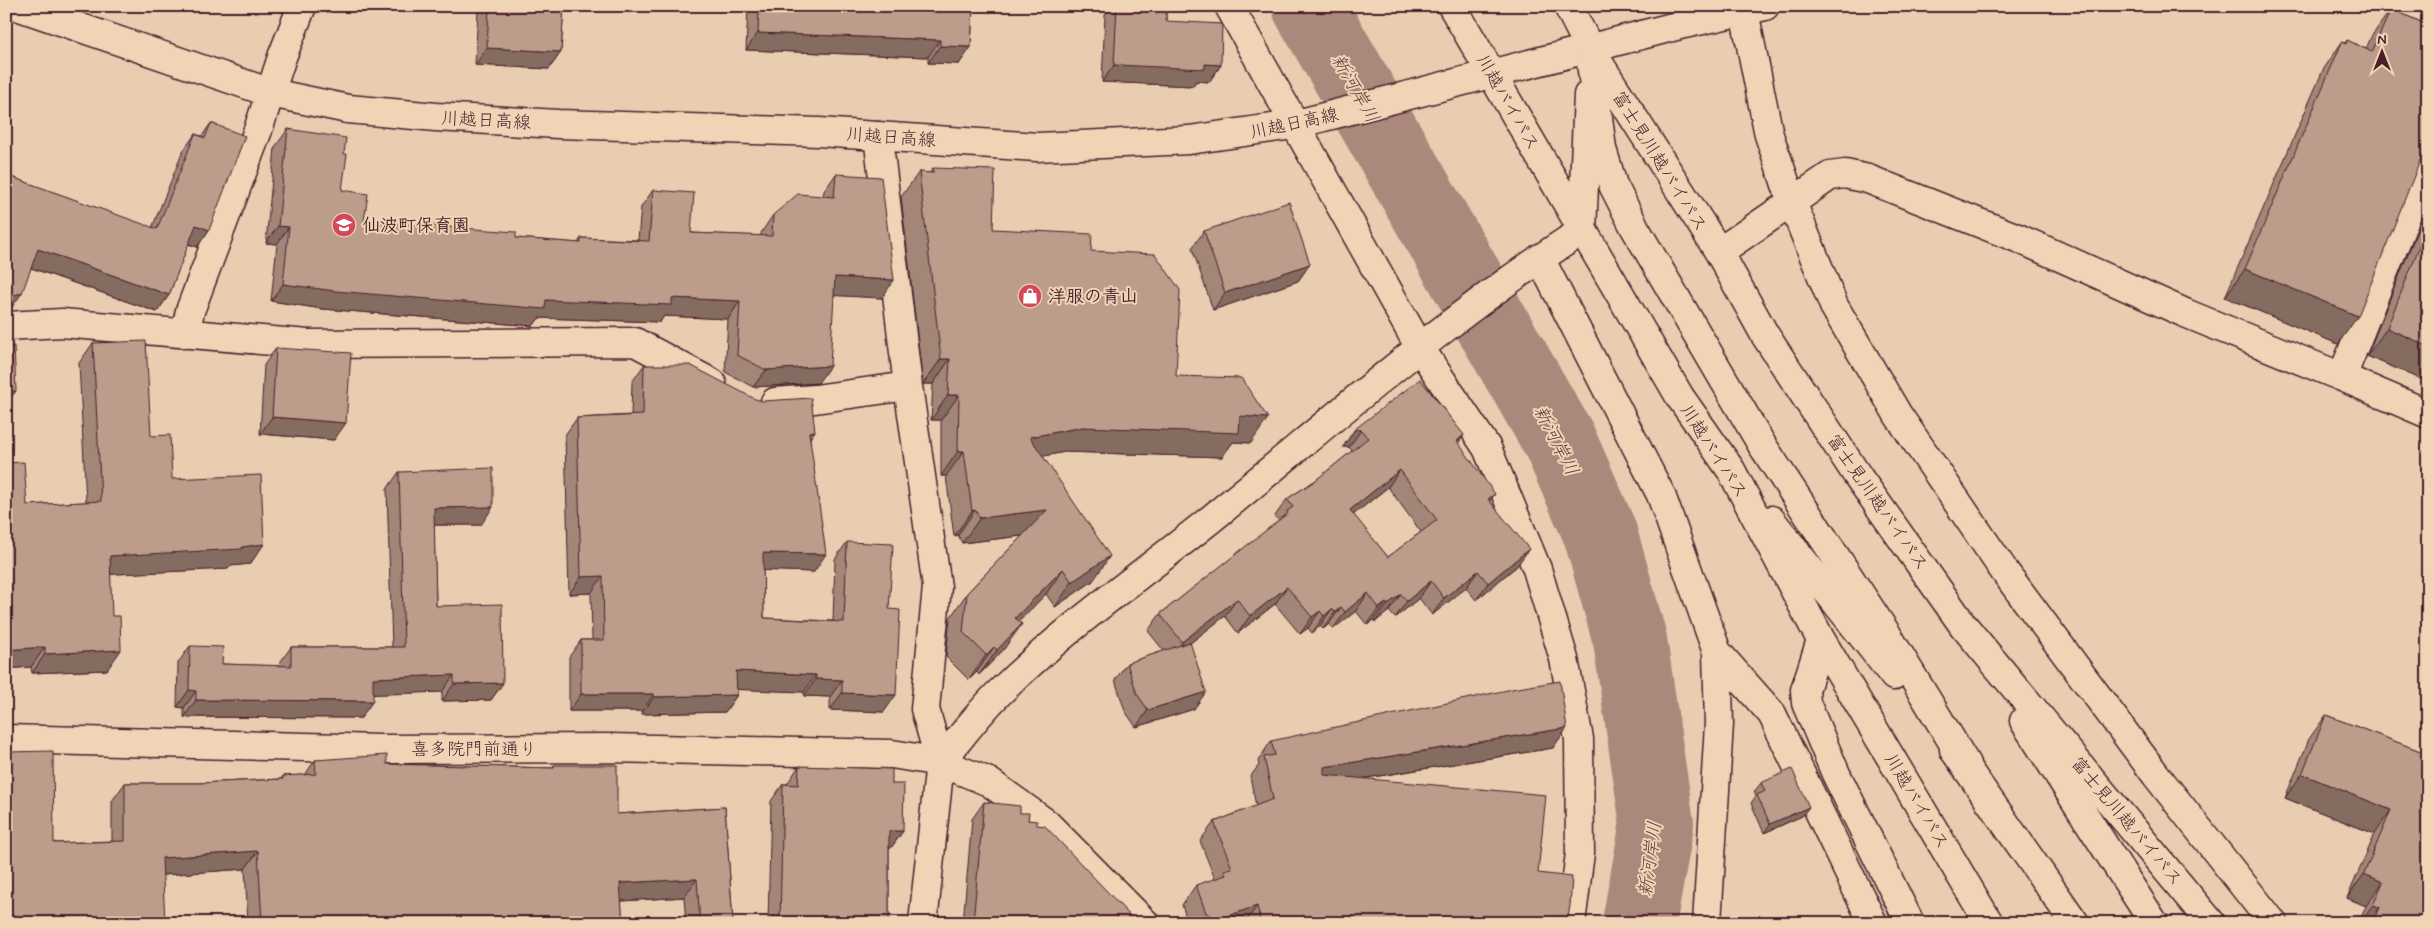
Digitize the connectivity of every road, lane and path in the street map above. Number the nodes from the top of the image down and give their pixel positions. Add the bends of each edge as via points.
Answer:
1 (17, 6) edge
2 (302, 6) edge
3 (1229, 6) edge
4 (1452, 6) edge
5 (1568, 6) edge
6 (1755, 8) edge
7 (1590, 49) junction
8 (1492, 74) junction
9 (271, 93) junction
10 (1293, 125) junction
11 (878, 136) junction
12 (2428, 161) edge
13 (1792, 202) junction
14 (1582, 231) junction
15 (1719, 252) junction
16 (1531, 264) junction
17 (6, 326) edge
18 (185, 334) junction
19 (1420, 348) junction
20 (2342, 377) junction
21 (908, 386) junction
22 (2428, 414) edge
23 (1731, 470) junction
24 (1963, 625) junction
25 (1820, 640) junction
26 (1717, 652) junction
27 (6, 739) edge
28 (940, 762) junction
29 (1966, 764) junction
30 (1907, 916) edge
31 (923, 923) edge
32 (1145, 923) edge
33 (1571, 923) edge
34 (1707, 923) edge
35 (1873, 923) edge
36 (1989, 923) edge
37 (2075, 923) edge
38 (2154, 923) edge
39 (2211, 923) edge
40 (2273, 923) edge

1 - 9 main road, 川越日高線
2 - 9 main road
3 - 10 main road
4 - 8 main road, 川越バイパス
5 - 7 main road
6 - 7 main road, 川越日高線
6 - 13 main road via 1769,135
7 - 8 main road, 川越日高線
7 - 14 main road
7 - 15 main road, 富士見川越バイパス
7 - 29 main road via 1602,149 1613,185 1635,228 1762,445 1888,636
8 - 10 main road, 川越日高線
8 - 14 main road, 川越バイパス
9 - 11 main road, 川越日高線 via 348,109 436,117
9 - 18 main road via 190,311
10 - 11 main road, 川越日高線 via 1189,140 1037,147
10 - 19 main road
11 - 21 main road
12 - 20 main road
13 - 15 main road
13 - 20 main road via 1830,176 1845,174 1868,178
13 - 40 main road via 1834,306 1898,416 2011,580 2156,775
14 - 16 main road
14 - 23 main road, 川越バイパス via 1680,397
15 - 24 main road, 富士見川越バイパス via 1765,335 1857,475
16 - 19 main road
16 - 26 main road via 1661,495
17 - 18 main road via 62,323
18 - 21 main road via 308,344 635,342 742,399 815,399
19 - 28 main road via 1065,634 999,692
19 - 33 main road via 1487,448 1537,568 1564,659 1579,739 1580,853
20 - 22 main road
21 - 28 main road via 937,588 926,709
23 - 25 main road, 川越バイパス
23 - 29 main road
24 - 38 main road
24 - 39 main road, 富士見川越バイパス
25 - 30 main road via 1805,690 1806,703 1836,774
25 - 36 main road, 川越バイパス
26 - 34 main road via 1719,724
26 - 35 main road via 1772,714
27 - 28 main road, 喜多院門前通り via 371,749 762,750 892,754
28 - 31 main road
28 - 32 main road, 喜多院門前通り via 989,782 1046,823
29 - 37 main road

